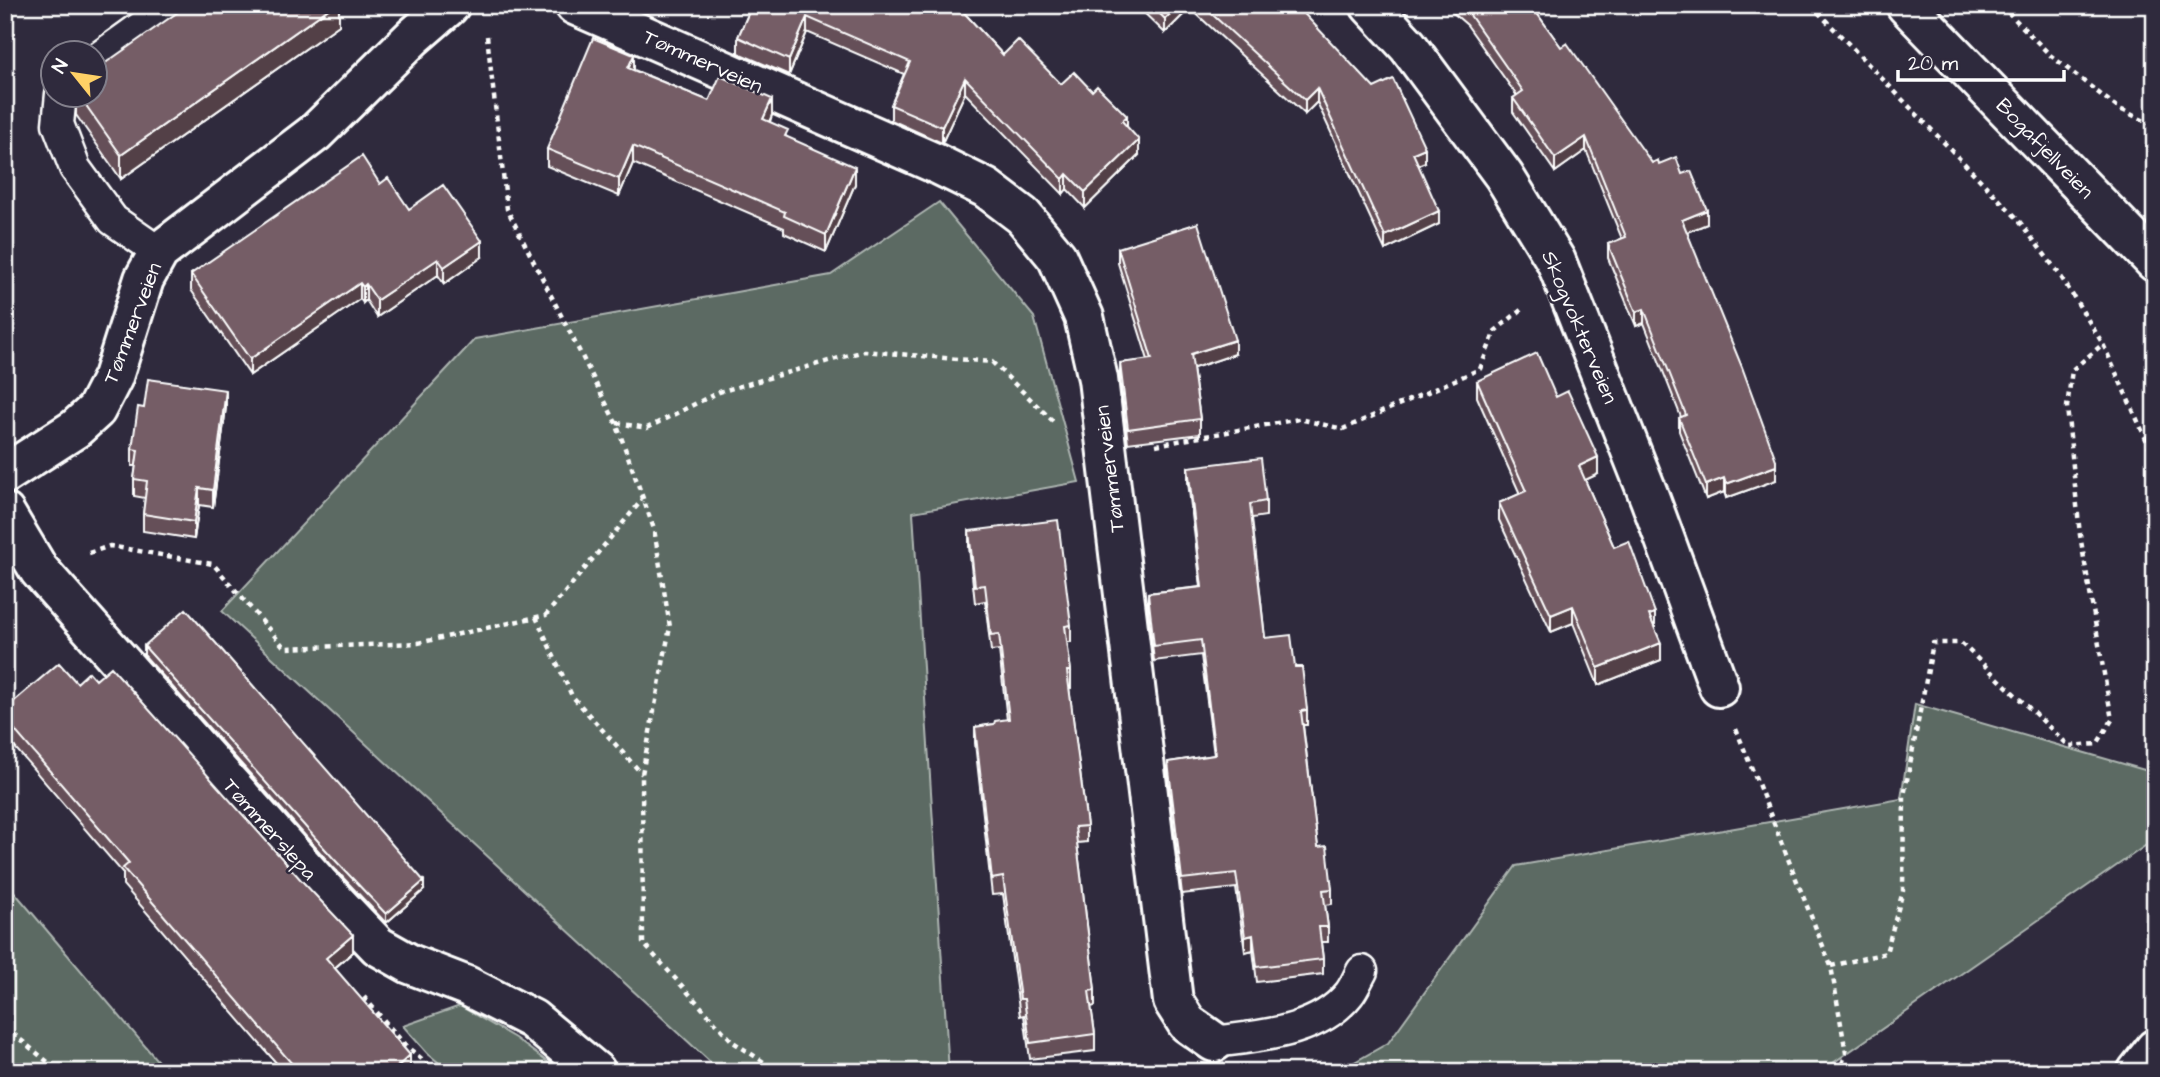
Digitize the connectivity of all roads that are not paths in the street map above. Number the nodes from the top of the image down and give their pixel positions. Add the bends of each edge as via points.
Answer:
1 (172, 5) edge
2 (450, 5) edge
3 (575, 5) edge
4 (1370, 5) edge
5 (1906, 5) edge
6 (108, 51) edge
7 (60, 108) edge
8 (159, 252) junction
9 (2155, 262) edge
10 (5, 474) edge
11 (5, 513) edge
12 (1719, 687) road end
13 (1362, 971) dead end
14 (1214, 1042) joint
15 (2155, 1049) edge
16 (596, 1072) edge
17 (2137, 1072) edge

1 - 6 lane
2 - 8 main road, Tømmerveien via 315,133
3 - 14 main road, Tømmerveien via 986,188 1023,216 1058,257 1084,317 1098,379 1173,1001 1187,1023
4 - 12 main road, Skogvokterveien via 1408,46 1504,176 1556,261
5 - 9 main road, Bogafjellveien
7 - 8 lane via 58,124 75,168 113,220
8 - 10 main road, Tømmerveien via 144,279 113,377 96,410
11 - 16 main road, Tømmerslepa via 39,570 378,946 532,1019
13 - 14 lane, Tømmerveien via 1348,995 1326,1014 1301,1026
15 - 17 main road

